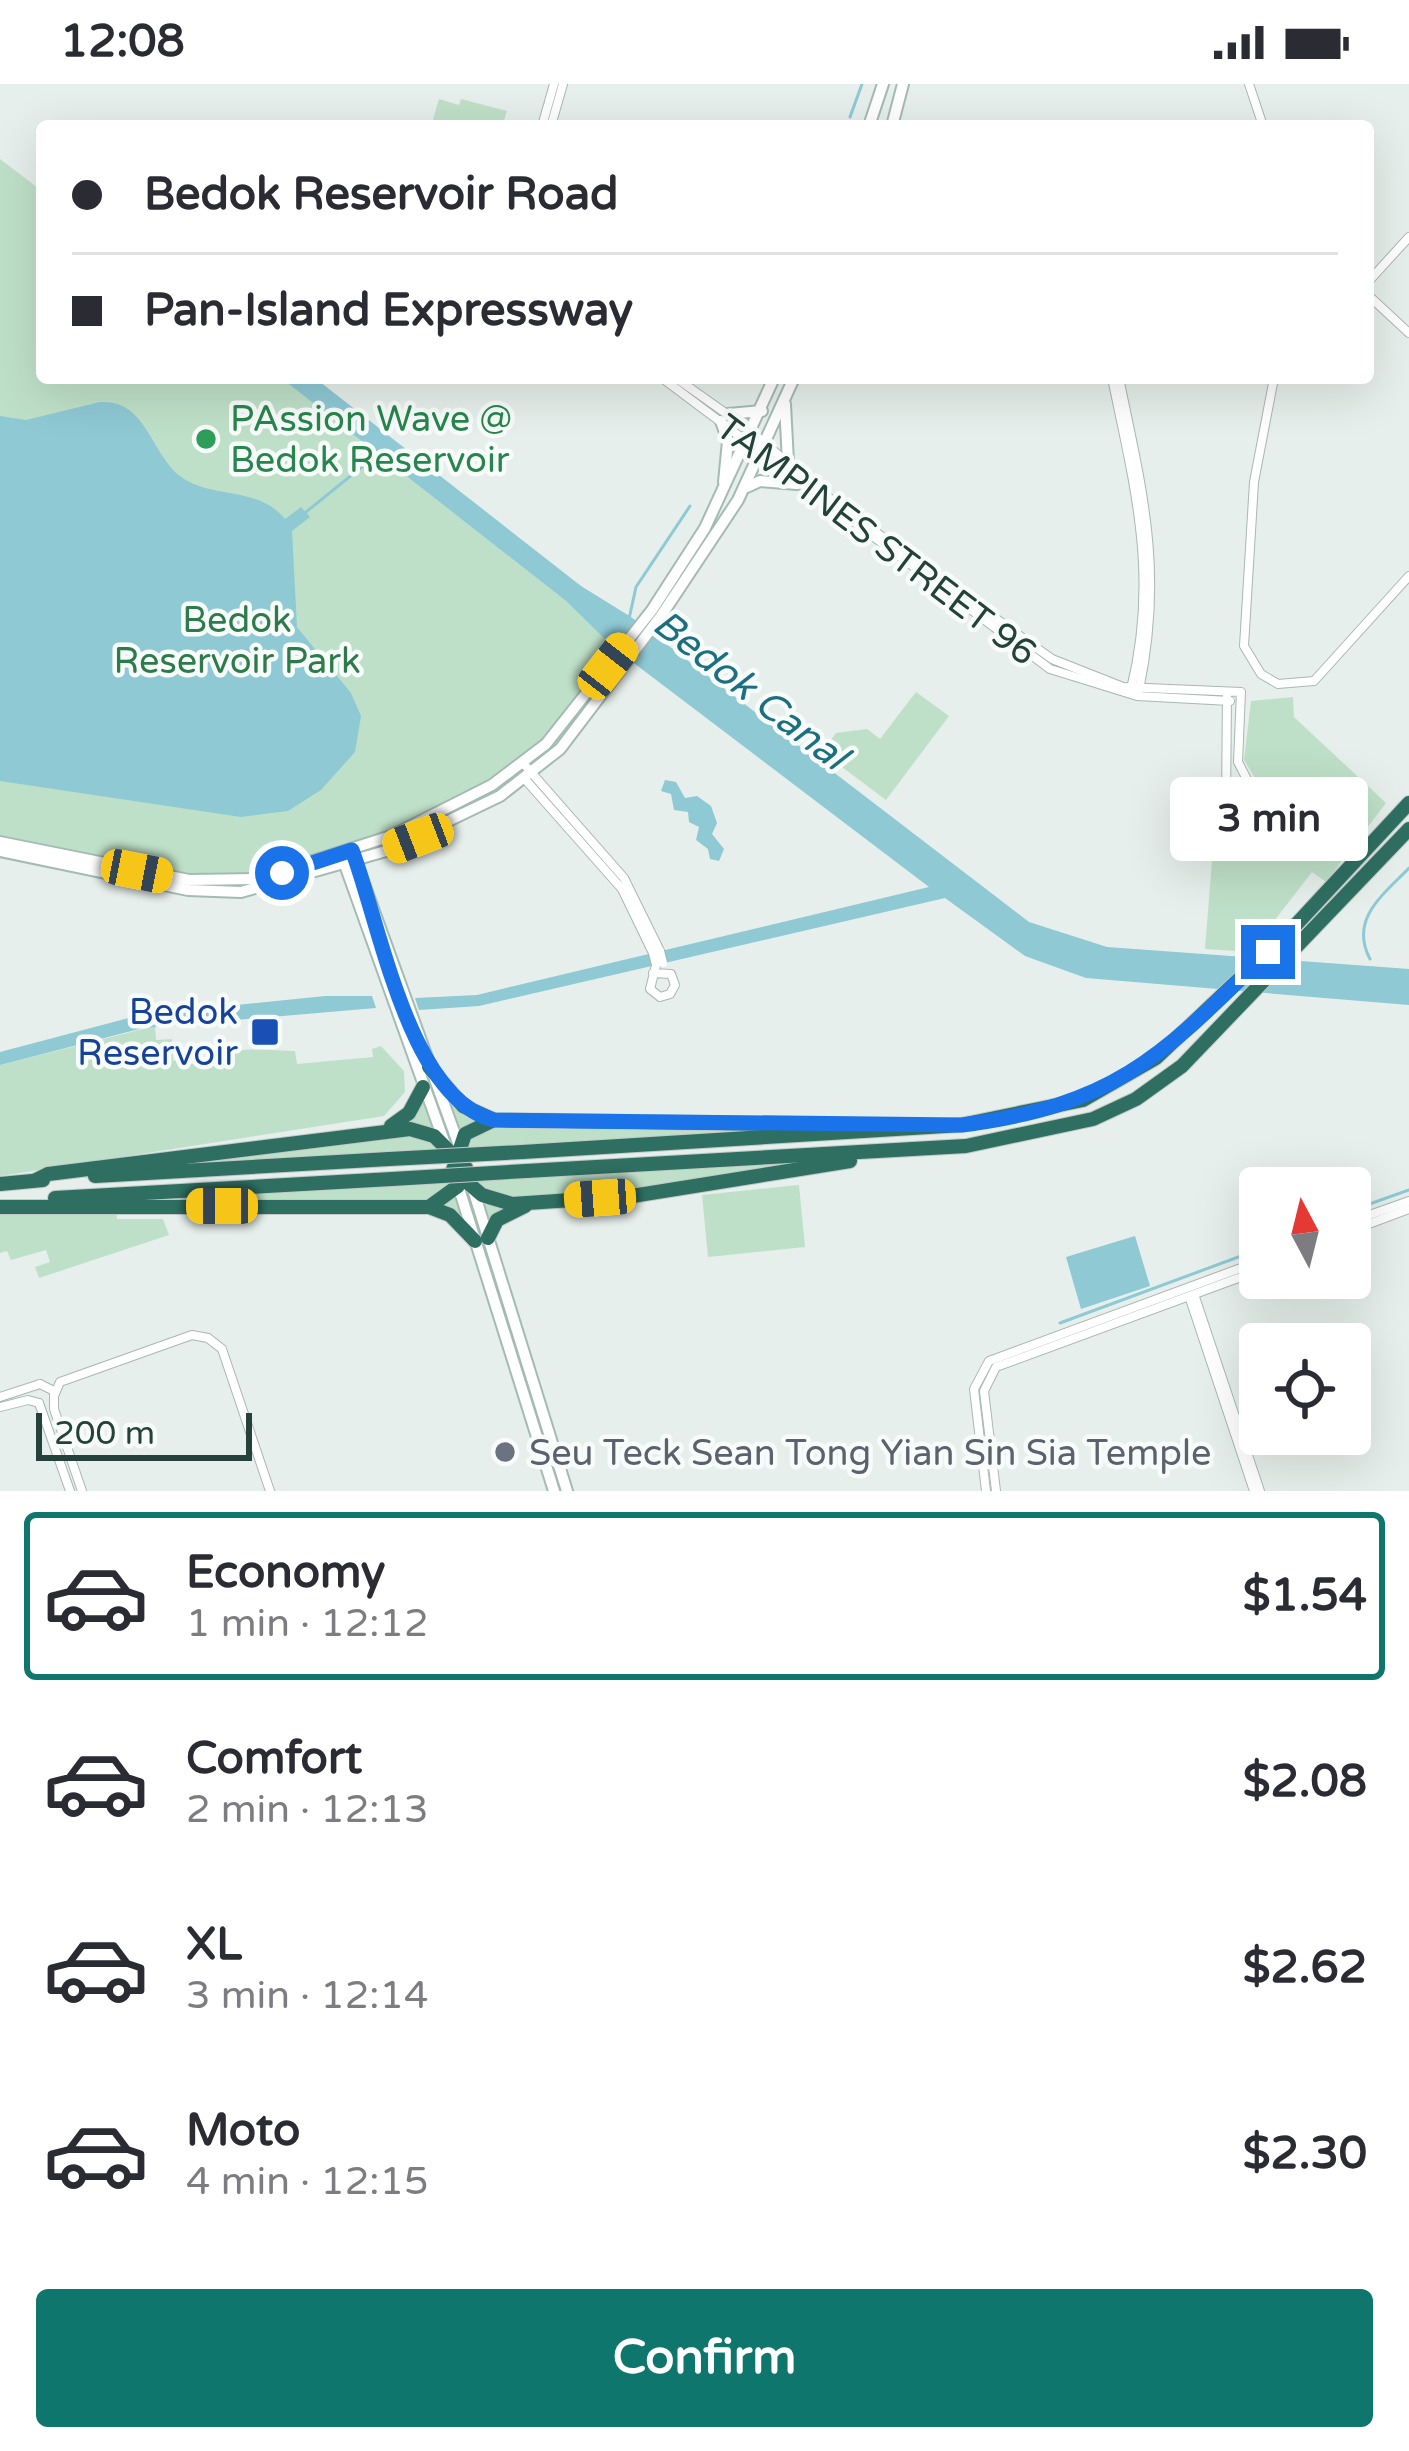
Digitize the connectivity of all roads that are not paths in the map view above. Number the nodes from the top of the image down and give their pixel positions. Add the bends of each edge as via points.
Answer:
1 (558, 84) edge
2 (883, 84) edge
3 (903, 84) edge
4 (1249, 84) edge
5 (544, 120) edge
6 (552, 120) edge
7 (871, 120) edge
8 (894, 120) edge
9 (1261, 120) edge
10 (1409, 237) edge
11 (1374, 276) edge
12 (1374, 301) edge
13 (1409, 333) edge
14 (671, 384) edge
15 (683, 384) edge
16 (772, 384) edge
17 (792, 384) edge
18 (1116, 384) edge
19 (1273, 384) edge
20 (785, 400) junction
21 (762, 411) junction
22 (725, 418) junction
23 (750, 438) junction
24 (761, 448) junction
25 (788, 462) junction
26 (797, 484) junction
27 (744, 488) junction
28 (723, 492) junction
29 (1409, 577) edge
30 (657, 613) junction
31 (1134, 693) junction
32 (1227, 696) junction
33 (524, 771) junction
34 (1409, 803) edge
35 (1409, 829) edge
36 (0, 842) edge
37 (0, 851) edge
38 (386, 851) junction
39 (349, 857) junction
40 (117, 872) junction
41 (319, 873) junction
42 (360, 892) junction
43 (658, 967) junction
44 (429, 1067) junction
45 (423, 1087) junction
46 (494, 1120) junction
47 (962, 1125) junction
48 (381, 1130) junction
49 (878, 1153) junction
50 (459, 1168) junction
51 (36, 1180) junction
52 (0, 1184) edge
53 (536, 1203) junction
54 (0, 1205) edge
55 (1409, 1205) edge
56 (429, 1207) junction
57 (1371, 1219) edge
58 (482, 1239) junction
59 (1239, 1272) edge
60 (1239, 1278) edge
61 (1192, 1295) junction
62 (40, 1384) junction
63 (54, 1396) junction
64 (0, 1397) edge
65 (38, 1403) junction
66 (0, 1407) edge
67 (70, 1491) edge
68 (82, 1491) edge
69 (270, 1491) edge
70 (554, 1491) edge
71 (567, 1491) edge
72 (986, 1491) edge
73 (996, 1491) edge
74 (1258, 1491) edge

1 - 5 street
1 - 6 street
2 - 7 main road
3 - 8 main road
4 - 9 street
10 - 11 street
12 - 13 street
14 - 22 street, TAMPINES STREET 96
15 - 22 street, TAMPINES STREET 96
16 - 21 main road
17 - 20 main road
18 - 31 street via 1153,574 1153,619
19 - 29 street via 1253,482 1244,646 1251,662 1278,684 1313,681
20 - 24 main road
20 - 25 main road
21 - 22 main road
21 - 23 main road
22 - 23 street, TAMPINES STREET 96
22 - 28 main road
23 - 24 street, TAMPINES STREET 96
23 - 28 main road
24 - 25 street, TAMPINES STREET 96
24 - 26 street, TAMPINES STREET 96
24 - 27 main road
25 - 31 street, TAMPINES STREET 96 via 1027,644
26 - 27 main road
26 - 31 street, TAMPINES STREET 96 via 1032,659
27 - 30 main road
28 - 30 main road
30 - 33 main road
31 - 32 street, TAMPINES STREET 96
32 - 32 street, TAMPINES STREET 96 via 1241,697 1238,762 1252,789 1251,811 1240,816 1226,806
33 - 38 main road via 471,813
33 - 39 main road
33 - 43 street, bridge via 622,889
34 - 47 highway via 1156,1058 1110,1088 1043,1112
35 - 49 highway via 1167,1078 1093,1119 1006,1141
36 - 40 main road
37 - 40 main road
38 - 39 main road
38 - 42 main road
39 - 40 main road via 230,882
39 - 41 main road
39 - 42 main road
40 - 41 main road via 223,893
41 - 42 main road
42 - 44 main road
42 - 45 main road
43 - 43 street via 675,986 664,997 650,989
44 - 46 highway via 463,1106
44 - 50 main road
45 - 48 highway via 407,1115
45 - 50 main road
46 - 47 highway
46 - 50 highway via 469,1131
47 - 51 highway, bridge
48 - 50 highway via 421,1130
48 - 51 highway
49 - 53 highway via 664,1192
49 - 54 highway, bridge
50 - 53 highway via 500,1203
50 - 56 highway
50 - 58 main road
51 - 52 highway
53 - 58 highway via 497,1220
54 - 56 highway
55 - 57 street
56 - 58 highway
58 - 70 main road
58 - 71 main road
59 - 61 street
60 - 61 street
61 - 72 street via 986,1363 974,1389
61 - 73 street via 992,1371 984,1397
61 - 74 street
62 - 63 street
62 - 64 street
62 - 65 street via 33,1392
63 - 65 street
63 - 68 street
63 - 69 street via 60,1382 88,1370 192,1335 208,1338 222,1349
65 - 66 street
65 - 67 street

